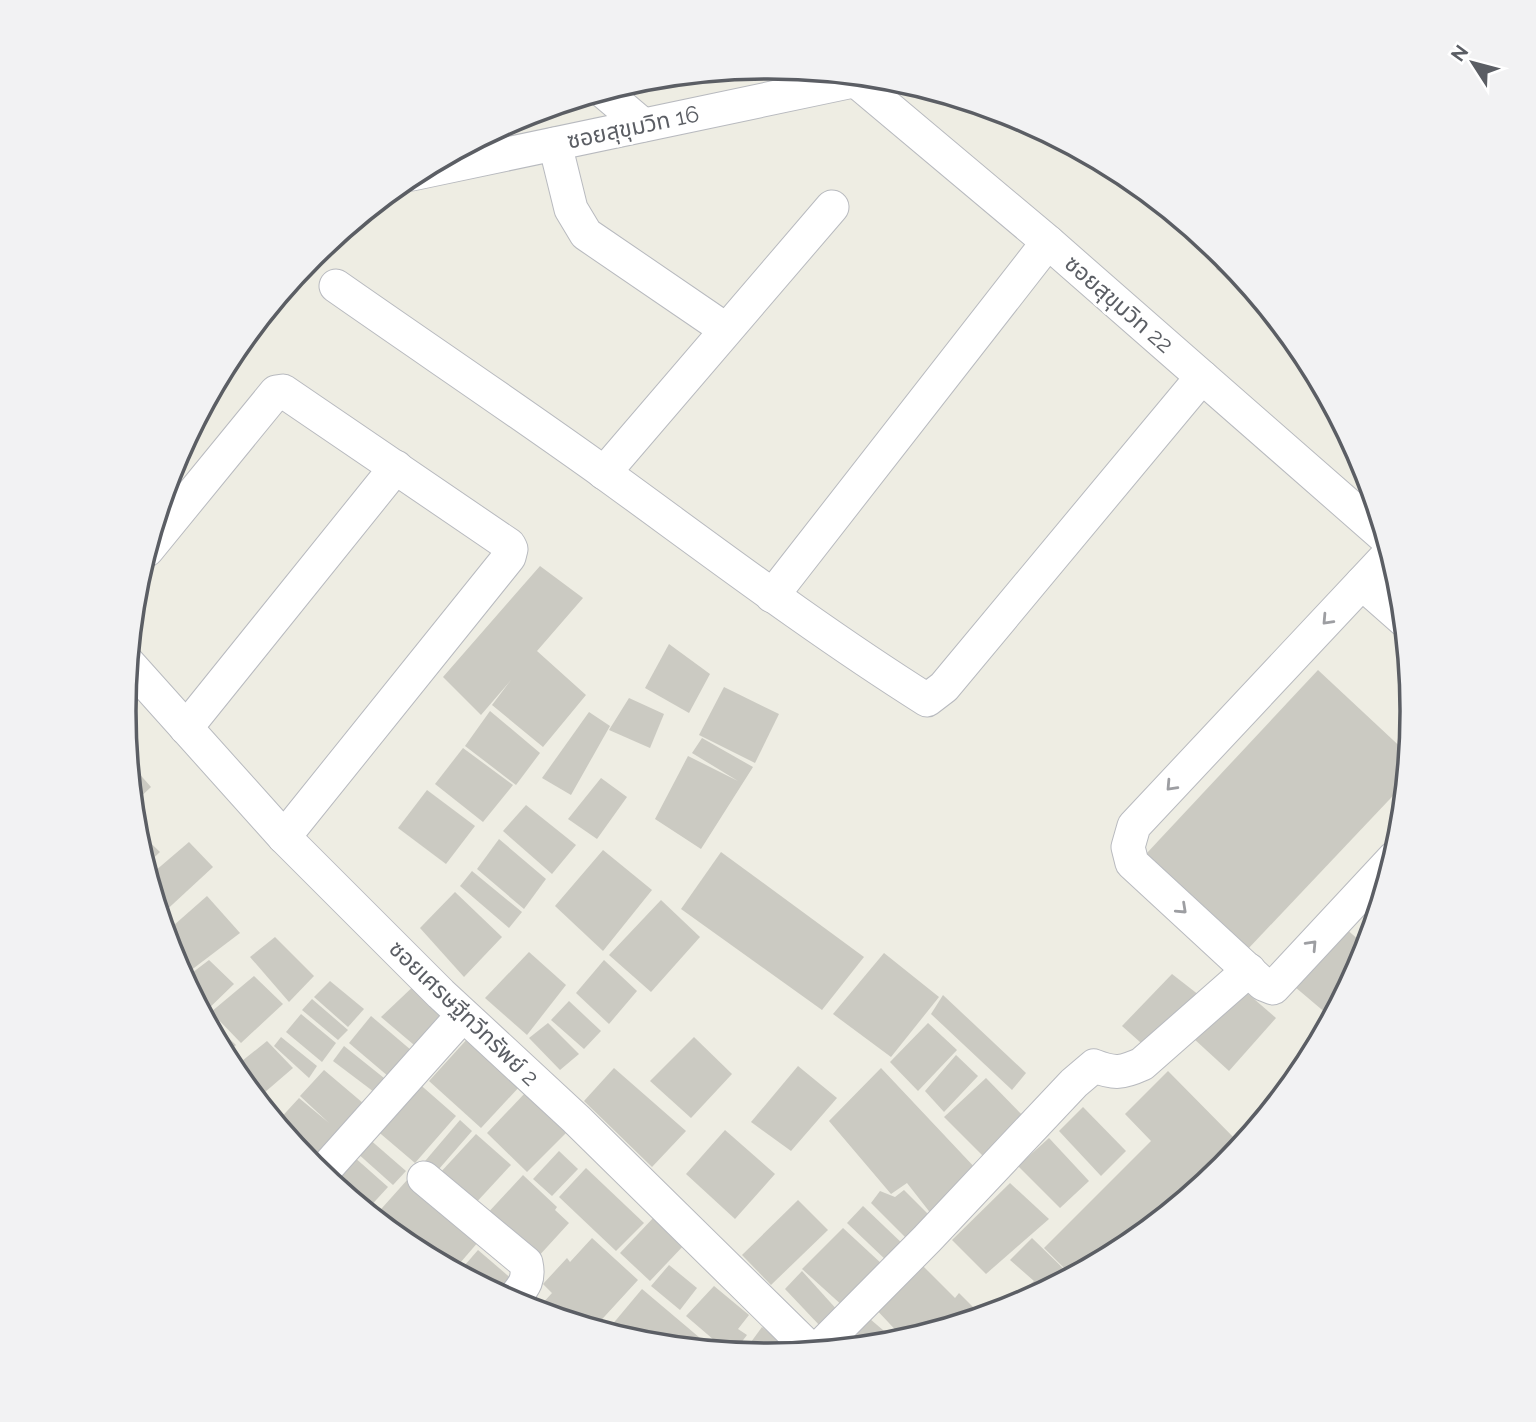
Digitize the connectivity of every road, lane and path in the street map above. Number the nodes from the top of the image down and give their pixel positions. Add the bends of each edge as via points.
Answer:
1 (834, 82) edge
2 (870, 87) edge
3 (612, 98) edge
4 (643, 125) junction
5 (555, 144) junction
6 (447, 166) edge
7 (832, 207) dead end
8 (1048, 242) junction
9 (336, 286) dead end
10 (725, 329) junction
11 (1202, 377) junction
12 (396, 467) junction
13 (604, 473) junction
14 (177, 491) edge
15 (1373, 526) edge
16 (1382, 561) edge
17 (1362, 583) junction
18 (772, 596) junction
19 (1392, 609) edge
20 (137, 673) edge
21 (186, 729) junction
22 (284, 837) junction
23 (1379, 874) edge
24 (1249, 970) junction
25 (463, 1014) junction
26 (329, 1165) edge
27 (424, 1178) dead end
28 (519, 1292) edge
29 (824, 1341) edge
30 (805, 1342) edge

1 - 4 street, ซอยสุขุมวิท 16
2 - 8 street, ซอยสุขุมวิท 22
3 - 4 street
4 - 5 street, ซอยสุขุมวิท 16
5 - 6 street, ซอยสุขุมวิท 16
5 - 10 street via 571,209 586,234
7 - 10 street
8 - 11 street, ซอยสุขุมวิท 22
8 - 18 street
9 - 13 street
10 - 13 street
11 - 15 street, ซอยสุขุมวิท 22
11 - 18 street via 944,687 927,700
12 - 14 street via 283,391 276,392
12 - 21 street
12 - 22 street via 509,545 511,553
13 - 18 street
16 - 17 street
17 - 19 street
17 -> 24 street via 1134,826 1128,847 1132,863
20 - 21 street, ซอยเศรษฐีทวีทรัพย์ 2
21 - 22 street, ซอยเศรษฐีทวีทรัพย์ 2
22 - 25 street, ซอยเศรษฐีทวีทรัพย์ 2
24 -> 23 street via 1273,988
24 - 29 street via 1142,1064 1123,1072 1094,1066 1074,1083
25 - 26 street
25 - 30 street, ซอยเศรษฐีทวีทรัพย์ 2
27 - 28 street via 526,1263 528,1275

